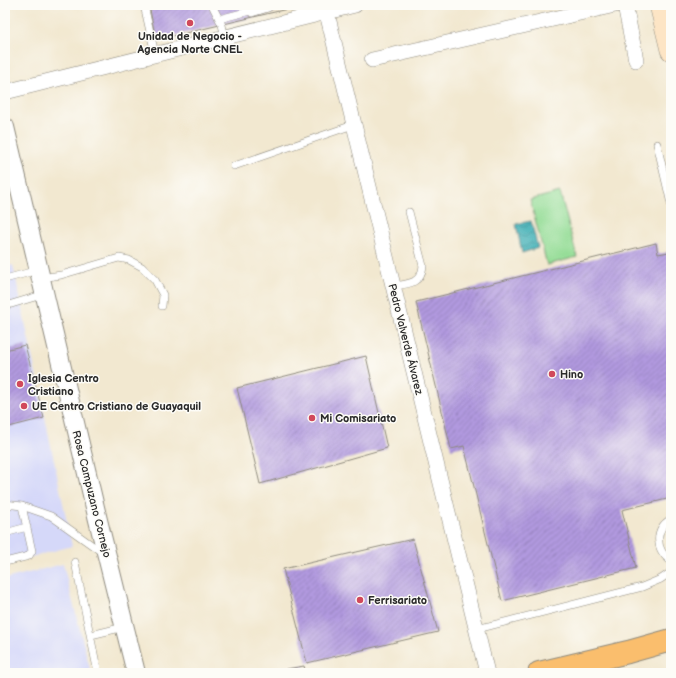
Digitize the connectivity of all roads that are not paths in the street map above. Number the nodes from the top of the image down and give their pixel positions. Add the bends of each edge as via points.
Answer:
1 (144, 5) edge
2 (212, 5) edge
3 (272, 5) edge
4 (355, 5) edge
5 (615, 5) edge
6 (625, 5) edge
7 (660, 5) edge
8 (249, 8) edge
9 (326, 8) edge
10 (219, 19) junction
11 (225, 37) junction
12 (671, 50) edge
13 (155, 54) junction
14 (372, 60) dead end
15 (636, 60) dead end
16 (5, 92) edge
17 (353, 125) junction
18 (5, 127) edge
19 (657, 144) dead end
20 (234, 166) dead end
21 (671, 204) edge
22 (409, 212) dead end
23 (5, 279) edge
24 (41, 280) junction
25 (392, 286) junction
26 (5, 306) edge
27 (162, 306) dead end
28 (5, 504) edge
29 (22, 506) junction
30 (671, 519) edge
31 (27, 527) junction
32 (5, 533) edge
33 (107, 556) junction
34 (671, 561) edge
35 (5, 562) edge
36 (75, 562) dead end
37 (671, 572) edge
38 (671, 625) edge
39 (124, 627) junction
40 (477, 629) junction
41 (91, 635) junction
42 (671, 640) edge
43 (628, 652) junction
44 (98, 673) edge
45 (136, 673) edge
46 (487, 673) edge
47 (539, 673) edge

1 - 13 lane
2 - 10 lane
3 - 8 lane via 252,13
4 - 9 street
5 - 14 street
6 - 15 street
7 - 12 main road
8 - 10 lane
9 - 11 street
9 - 17 street, Pedro Valverde Álvarez
10 - 11 lane
11 - 13 street
13 - 16 street
17 - 20 lane
17 - 25 street, Pedro Valverde Álvarez
18 - 24 street, Rosa Campuzano Cornejo
19 - 21 lane
22 - 25 lane via 424,266 422,275 417,281
23 - 24 lane
24 - 26 lane
24 - 27 lane via 119,258 129,260 142,267 155,280 163,295
24 - 33 street, Rosa Campuzano Cornejo
25 - 40 street, Pedro Valverde Álvarez
28 - 29 lane
29 - 31 lane
29 - 33 lane via 51,516
30 - 34 lane via 662,526 658,542 664,556
31 - 32 lane
31 - 35 lane via 32,553
33 - 39 street, Rosa Campuzano Cornejo
36 - 41 lane
37 - 40 lane via 642,587
38 - 43 main road
39 - 41 lane
39 - 45 street, Rosa Campuzano Cornejo
40 - 46 street, Pedro Valverde Álvarez
41 - 44 lane
42 - 43 main road
43 - 47 main road

